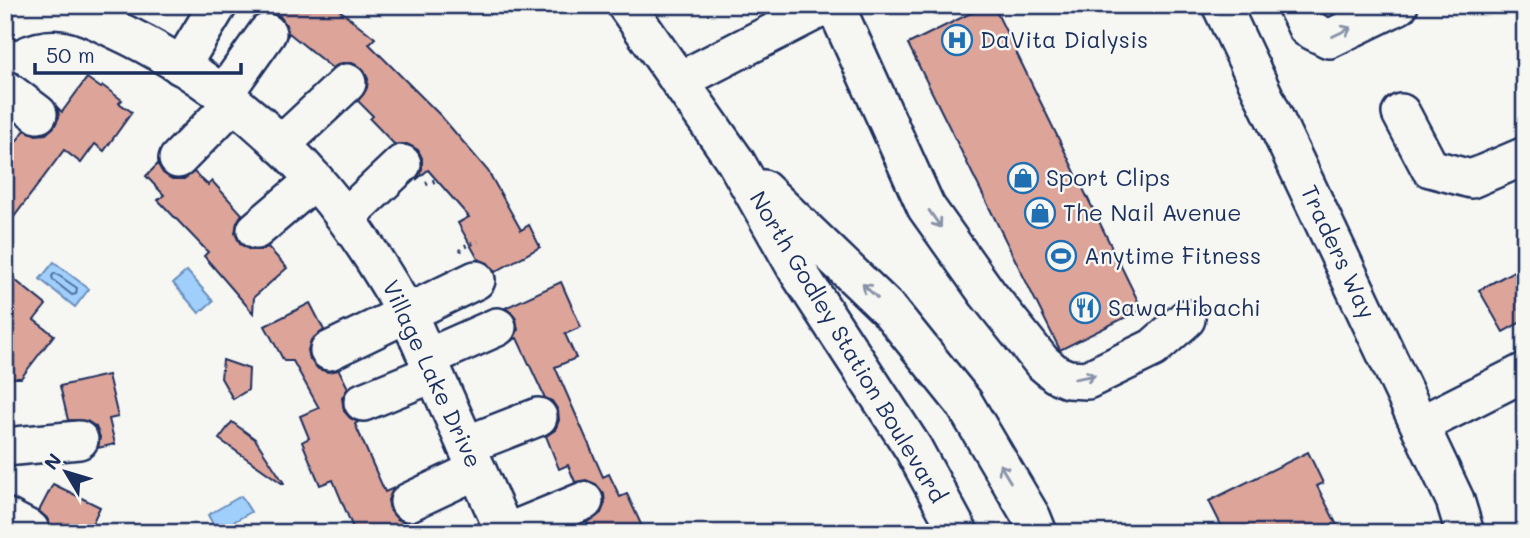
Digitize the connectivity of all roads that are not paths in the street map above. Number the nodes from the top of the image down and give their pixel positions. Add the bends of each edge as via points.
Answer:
1 (218, 5) edge
2 (626, 5) edge
3 (827, 5) edge
4 (835, 5) edge
5 (1221, 5) edge
6 (1296, 5) edge
7 (1399, 5) edge
8 (84, 10) edge
9 (17, 16) edge
10 (267, 33) dead end
11 (181, 66) junction
12 (679, 81) junction
13 (348, 83) dead end
14 (5, 89) edge
15 (228, 99) junction
16 (1401, 113) dead end
17 (38, 114) dead end
18 (281, 145) junction
19 (1525, 156) edge
20 (178, 159) dead end
21 (736, 162) junction
22 (402, 164) dead end
23 (1450, 174) junction
24 (1525, 177) edge
25 (315, 180) junction
26 (346, 217) junction
27 (256, 230) dead end
28 (476, 280) dead end
29 (407, 314) junction
30 (1186, 319) dead end
31 (497, 327) dead end
32 (328, 351) dead end
33 (431, 366) junction
34 (1525, 372) edge
35 (363, 402) dead end
36 (538, 417) dead end
37 (1420, 425) junction
38 (79, 440) dead end
39 (5, 447) edge
40 (472, 458) junction
41 (584, 501) dead end
42 (409, 502) dead end
43 (1460, 516) edge
44 (505, 533) edge
45 (959, 533) edge
46 (1038, 533) edge
47 (1480, 533) edge

1 - 11 street
2 - 12 street, North Godley Station Boulevard
3 - 12 street
4 -> 30 street via 926,207 1042,362 1068,379 1087,380 1153,348
5 - 37 street, Traders Way
6 -> 7 street via 1307,28 1329,38
8 - 9 street, Village Lake Drive
8 - 11 street, Village Lake Drive
10 - 15 street
11 - 15 street, Village Lake Drive
12 - 21 street, North Godley Station Boulevard
13 - 18 street
14 - 17 street
15 - 18 street, Village Lake Drive
15 - 20 street
16 - 23 street via 1430,168
18 - 25 street, Village Lake Drive
19 - 23 street via 1471,179
21 - 45 street, North Godley Station Boulevard via 799,273 913,447
46 -> 21 street, North Godley Station Boulevard via 964,403 890,311
22 - 26 street
23 - 24 street via 1468,195 1497,190
25 - 26 street, Village Lake Drive
25 - 27 street
26 - 29 street, Village Lake Drive
28 - 29 street
29 - 32 street
29 - 33 street, Village Lake Drive
31 - 33 street
33 - 35 street
33 - 40 street, Village Lake Drive
34 - 37 street
36 - 40 street
37 - 43 street, Traders Way
38 - 39 street
40 - 42 street
40 - 44 street, Village Lake Drive
41 - 44 street
43 - 47 street, Traders Way

